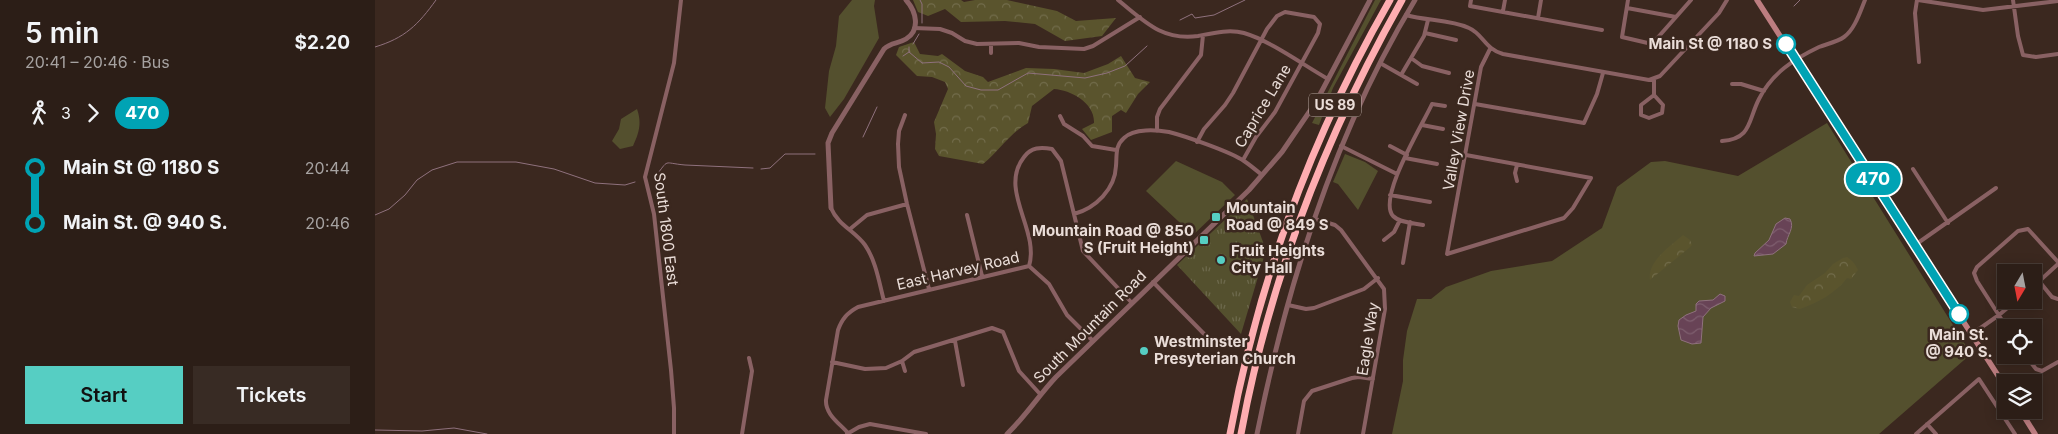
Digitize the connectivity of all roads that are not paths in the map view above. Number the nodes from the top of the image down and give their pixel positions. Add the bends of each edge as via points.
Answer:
1 (681, 0) edge
2 (906, 0) edge
3 (1118, 0) edge
4 (1370, 0) edge
5 (1390, 0) edge
6 (1402, 0) edge
7 (1415, 0) edge
8 (1471, 0) edge
9 (1505, 0) edge
10 (1541, 0) edge
11 (1628, 0) edge
12 (1691, 0) edge
13 (1757, 0) edge
14 (1865, 0) edge
15 (1917, 0) edge
16 (2013, 0) edge
17 (1725, 1) edge
18 (2058, 1) edge
19 (2014, 6) junction
20 (1627, 8) junction
21 (1503, 11) junction
22 (1406, 15) junction
23 (1676, 16) junction
24 (1139, 17) junction
25 (1538, 18) junction
26 (1428, 20) junction
27 (915, 28) junction
28 (1603, 30) dead end
29 (1425, 34) junction
30 (1203, 35) junction
31 (1455, 40) dead end
32 (1261, 41) junction
33 (991, 44) junction
34 (1490, 49) junction
35 (991, 53) dead end
36 (2058, 54) edge
37 (1411, 58) junction
38 (1796, 59) junction
39 (1919, 62) dead end
40 (1380, 63) junction
41 (1302, 64) junction
42 (1449, 73) dead end
43 (1603, 73) junction
44 (1401, 76) junction
45 (1328, 79) junction
46 (1654, 79) junction
47 (1417, 84) dead end
48 (1732, 84) dead end
49 (1764, 91) junction
50 (1654, 95) junction
51 (1475, 104) junction
52 (1445, 106) dead end
53 (905, 115) dead end
54 (1060, 116) dead end
55 (1422, 125) junction
56 (1443, 129) dead end
57 (1157, 131) junction
58 (1722, 141) dead end
59 (1197, 142) junction
60 (1341, 146) junction
61 (1390, 146) dead end
62 (1116, 150) junction
63 (1406, 156) junction
64 (1466, 156) junction
65 (1243, 160) junction
66 (1437, 164) dead end
67 (1517, 165) junction
68 (1913, 169) dead end
69 (1397, 174) junction
70 (1262, 175) junction
71 (1517, 181) dead end
72 (1996, 188) dead end
73 (1390, 195) junction
74 (1430, 202) dead end
75 (907, 204) junction
76 (831, 208) joint
77 (1074, 214) junction
78 (967, 215) dead end
79 (1315, 218) junction
80 (1400, 220) junction
81 (1410, 222) junction
82 (1948, 223) junction
83 (1423, 225) dead end
84 (850, 230) junction
85 (1383, 240) dead end
86 (1915, 245) junction
87 (1403, 263) dead end
88 (2058, 263) edge
89 (1029, 266) junction
90 (982, 276) junction
91 (2043, 277) edge
92 (1378, 278) junction
93 (1153, 282) junction
94 (2043, 286) edge
95 (929, 289) junction
96 (2058, 300) edge
97 (883, 301) junction
98 (1132, 303) junction
99 (1288, 305) junction
100 (2006, 309) edge
101 (1999, 315) junction
102 (2001, 319) edge
103 (1972, 334) junction
104 (955, 341) junction
105 (1093, 341) junction
106 (1211, 341) dead end
107 (749, 358) dead end
108 (902, 361) junction
109 (832, 362) junction
110 (2058, 362) edge
111 (2033, 364) edge
112 (905, 371) dead end
113 (1997, 374) edge
114 (1373, 379) junction
115 (963, 385) dead end
116 (1040, 394) junction
117 (2026, 419) edge
118 (1927, 424) junction
119 (904, 432) edge
120 (674, 434) edge
121 (742, 434) edge
122 (848, 434) edge
123 (926, 434) edge
124 (1007, 434) edge
125 (1230, 434) edge
126 (1241, 434) edge
127 (1257, 434) edge
128 (1298, 434) edge
129 (1363, 434) edge
130 (1916, 434) edge
131 (1936, 434) edge
132 (2015, 434) edge
133 (2035, 434) edge

1 - 120 street, South 1800 East via 674,63 645,177 654,207 671,370
2 - 27 street via 916,17
3 - 24 street
4 - 45 street, South Mountain Road
5 - 125 highway, US 89 via 1335,105 1291,214 1254,329
6 - 126 highway, US 89 via 1351,97 1311,189 1270,310
7 - 22 street
8 - 21 street via 1470,6
9 - 21 street
10 - 25 street
11 - 20 street
12 - 23 street
13 - 38 main road
14 - 38 street via 1844,37
15 - 19 street via 1976,10
15 - 39 street
16 - 19 street
17 - 46 street via 1719,14
18 - 19 street
19 - 36 street via 2023,55
20 - 23 street
20 - 23 street via 1621,37 1652,44
21 - 25 street
22 - 26 street
22 - 40 street
24 - 30 street via 1170,35
24 - 33 street via 1084,49 1019,43
25 - 28 street
26 - 29 street
26 - 34 street via 1471,29
27 - 33 street via 940,29 971,43
27 - 76 street via 906,39 893,42 884,49 831,133
29 - 31 street
29 - 37 street
30 - 32 street via 1243,33
30 - 57 street via 1201,55 1160,109
32 - 41 street
32 - 41 street, Caprice Lane via 1277,16 1285,12 1314,17 1320,24 1318,33
32 - 59 street via 1233,93
33 - 35 street
34 - 43 street
34 - 51 street, Valley View Drive via 1481,67
37 - 42 street via 1422,66
37 - 44 street
38 - 49 street via 1777,73
38 - 86 main road
40 - 44 street
40 - 60 street
41 - 45 street
41 - 65 street, Caprice Lane
43 - 46 street
43 - 51 street via 1584,123
44 - 47 street
45 - 70 street, South Mountain Road via 1302,124
46 - 50 street
48 - 49 street
49 - 58 street via 1746,131 1734,140
50 - 50 street via 1641,105 1641,115 1649,118 1663,113 1663,105
51 - 64 street, Valley View Drive
52 - 55 street via 1433,104
53 - 75 street via 898,144
54 - 62 street via 1064,124 1092,146
55 - 56 street
55 - 63 street
57 - 59 street
57 - 62 street via 1125,136
59 - 65 street
60 - 69 street
60 - 79 street
61 - 63 street
62 - 77 street via 1114,178 1107,192 1094,206
63 - 66 street
63 - 69 street
64 - 67 street
64 - 67 street, Valley View Drive via 1447,254 1564,218 1591,178
65 - 70 street
67 - 71 street
68 - 82 street
69 - 73 street
70 - 93 street, South Mountain Road
72 - 82 street
73 - 74 street
73 - 80 street via 1390,210
75 - 84 street via 867,215
75 - 95 street
76 - 84 street via 835,217
77 - 89 street via 1061,162 1052,150 1044,148 1026,154 1015,171 1015,185 1031,250
77 - 98 street via 1083,251
78 - 90 street
79 - 92 street, Eagle Way via 1341,230
79 - 99 street
80 - 81 street
80 - 85 street via 1394,232
81 - 83 street
81 - 87 street
82 - 86 street
84 - 97 street via 871,256
86 - 103 main road
88 - 91 street
88 - 101 street via 2028,230 2023,229 1977,267 1973,273
89 - 90 street, East Harvey Road
89 - 105 street, East Harvey Road via 1049,284 1067,315
90 - 95 street, East Harvey Road
92 - 99 street via 1365,288 1313,308
92 - 114 street, Eagle Way via 1386,299
93 - 98 street, South Mountain Road
93 - 106 street
94 - 96 street
95 - 97 street, East Harvey Road
97 - 109 street, East Harvey Road via 858,307 842,320 837,330
98 - 105 street, South Mountain Road
99 - 127 street
100 - 101 street
101 - 102 street
101 - 103 street
103 - 113 main road
104 - 108 street via 914,352
104 - 115 street
104 - 116 street via 997,328 1003,332 1019,371
105 - 116 street, South Mountain Road
107 - 121 street via 752,371
108 - 109 street via 886,368 865,369
108 - 112 street
109 - 122 street, East Harvey Road via 823,408
110 - 111 street via 2042,371
114 - 128 street via 1352,378 1312,391 1304,401
114 - 129 street, Eagle Way
116 - 124 street, South Mountain Road
117 - 133 main road
118 - 130 street
118 - 131 street
118 - 132 street via 1979,379
119 - 122 street via 870,424
119 - 123 street

